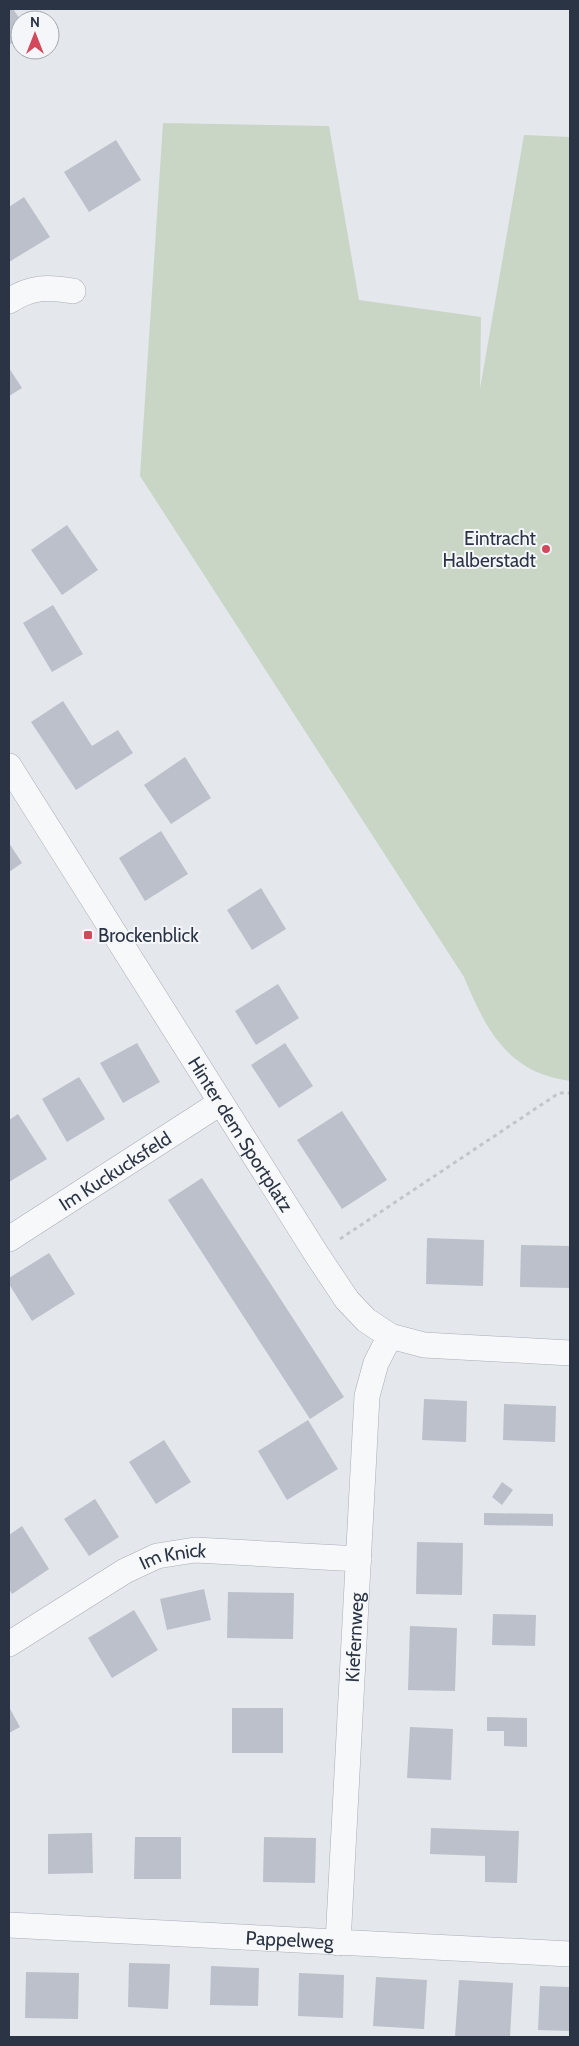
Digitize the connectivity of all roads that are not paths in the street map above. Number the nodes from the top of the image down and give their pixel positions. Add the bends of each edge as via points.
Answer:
1 (73, 291) dead end
2 (9, 301) edge
3 (9, 766) edge
4 (220, 1103) junction
5 (9, 1239) edge
6 (390, 1336) junction
7 (570, 1353) edge
8 (359, 1559) junction
9 (9, 1644) edge
10 (9, 1924) edge
11 (338, 1943) junction
12 (570, 1954) edge

1 - 2 street via 47,287 17,295
3 - 4 street, Hinter dem Sportplatz
4 - 5 street, Im Kuckucksfeld
4 - 6 street, Hinter dem Sportplatz via 347,1300 366,1320
6 - 7 street, Hinter dem Sportplatz via 424,1344
6 - 8 street, Kiefernweg via 376,1363 367,1396
8 - 9 street, Im Knick via 195,1550 157,1556 125,1571
8 - 11 street, Kiefernweg
10 - 11 street, Pappelweg
11 - 12 street, Pappelweg

